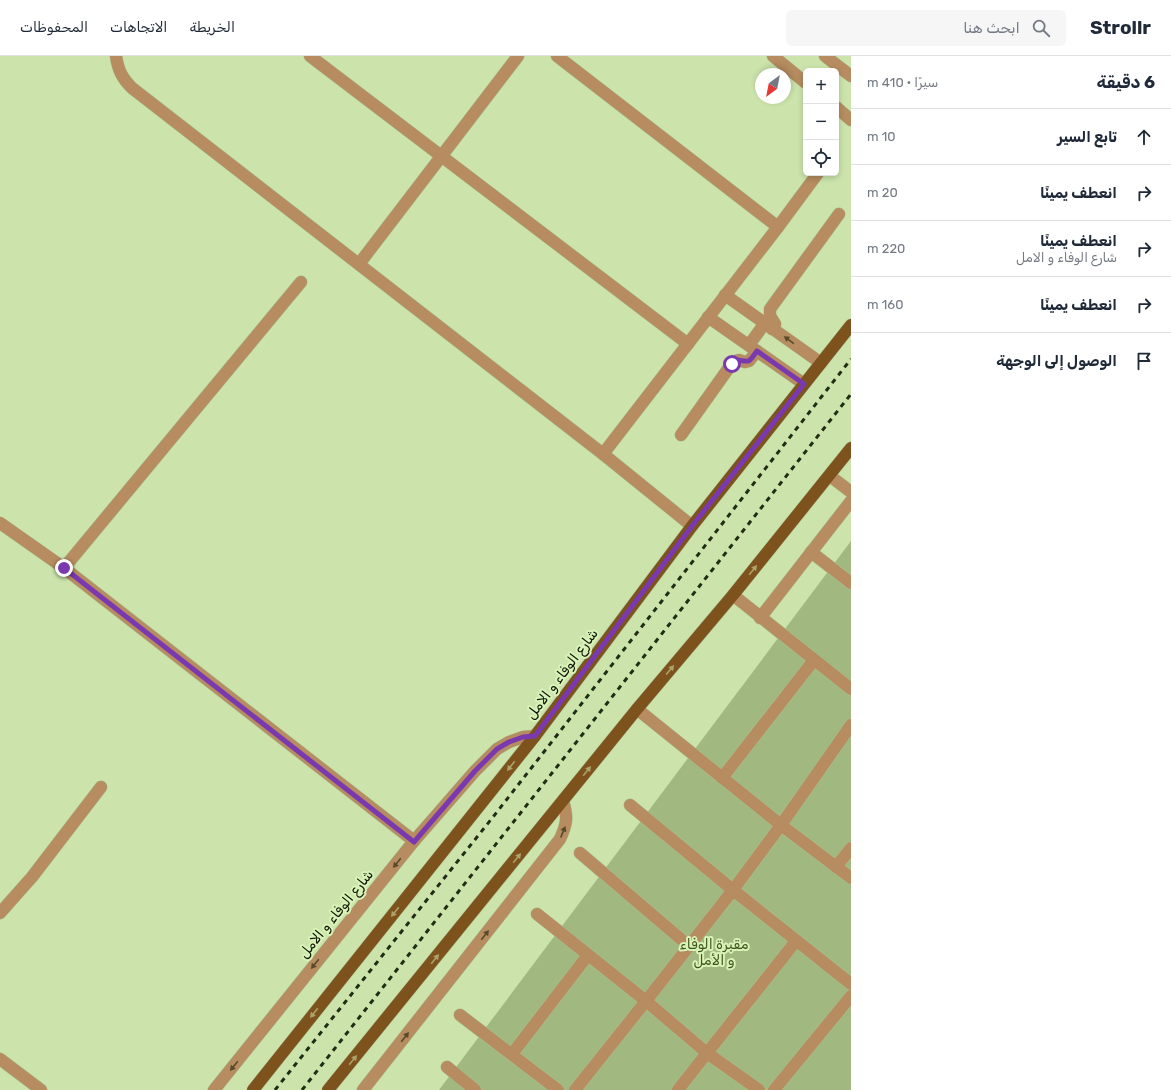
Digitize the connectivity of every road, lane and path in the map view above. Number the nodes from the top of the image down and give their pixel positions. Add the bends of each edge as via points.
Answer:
1 (116, 56) edge
2 (310, 56) edge
3 (518, 56) edge
4 (557, 56) edge
5 (773, 56) edge
6 (825, 56) edge
7 (851, 76) edge
8 (803, 81) edge
9 (839, 110) edge
10 (851, 120) edge
11 (441, 156) junction
12 (816, 176) edge
13 (839, 214) dead end
14 (778, 227) junction
15 (359, 264) junction
16 (301, 282) dead end
17 (725, 295) junction
18 (708, 317) junction
19 (851, 325) edge
20 (768, 326) junction
21 (688, 344) junction
22 (753, 348) junction
23 (820, 363) junction
24 (804, 384) junction
25 (681, 435) dead end
26 (851, 448) edge
27 (603, 454) junction
28 (830, 476) junction
29 (851, 492) edge
30 (851, 501) edge
31 (0, 523) edge
32 (692, 526) junction
33 (812, 552) junction
34 (64, 568) junction
35 (851, 583) edge
36 (733, 595) junction
37 (760, 618) junction
38 (814, 660) junction
39 (851, 689) edge
40 (637, 709) junction
41 (851, 725) edge
42 (535, 736) junction
43 (722, 778) junction
44 (101, 787) dead end
45 (563, 801) junction
46 (630, 805) dead end
47 (781, 825) junction
48 (414, 842) junction
49 (851, 848) edge
50 (580, 853) dead end
51 (836, 867) junction
52 (851, 878) edge
53 (733, 890) junction
54 (0, 913) edge
55 (537, 914) dead end
56 (796, 941) junction
57 (689, 946) junction
58 (588, 955) junction
59 (851, 984) edge
60 (851, 996) edge
61 (646, 1001) junction
62 (460, 1015) dead end
63 (707, 1052) junction
64 (512, 1054) junction
65 (0, 1059) edge
66 (447, 1068) dead end
67 (40, 1090) edge
68 (214, 1090) edge
69 (253, 1090) edge
70 (328, 1090) edge
71 (363, 1090) edge
72 (475, 1090) edge
73 (558, 1090) edge
74 (575, 1090) edge
75 (678, 1090) edge
76 (759, 1090) edge
77 (774, 1090) edge

1 - 15 street via 123,79 132,88
2 - 11 street
3 - 11 street
4 - 14 street
5 - 8 street
6 - 7 street
9 - 10 street
11 - 15 street
11 - 21 street
12 - 14 street
13 - 20 street via 770,309 770,316 775,324
14 - 17 street
15 - 27 street
16 - 34 street
17 - 18 street
17 - 20 street
18 - 21 street
18 - 22 street
19 - 23 main road, شارع الوفاء و الامل
20 - 22 street
23 -> 20 street
21 - 27 street
22 - 24 street
22 - 25 street via 749,361 733,362
23 - 24 main road, شارع الوفاء و الامل
24 - 32 main road, شارع الوفاء و الامل
26 - 28 main road
27 - 32 street
28 - 29 street
36 -> 28 main road
30 - 33 street
31 - 34 street
32 - 42 main road, شارع الوفاء و الامل
33 - 35 street
33 - 37 street
34 - 48 street
36 - 37 street
40 -> 36 main road
37 - 38 street
38 - 39 street
38 - 43 street
40 - 43 street
45 -> 40 main road
41 - 47 street
42 - 48 street, شارع الوفاء و الامل via 523,737 497,749
42 -> 69 main road
43 - 47 street
44 - 54 street via 32,877
70 -> 45 main road
71 -> 45 street via 560,839 566,826
46 - 53 street
47 - 51 street
47 - 53 street
48 -> 68 street, شارع الوفاء و الامل
49 - 51 street
50 - 57 street
51 - 52 street
53 - 56 street
53 - 57 street
55 - 58 street
56 - 59 street
56 - 63 street
57 - 61 street
58 - 61 street
58 - 64 street
60 - 77 street
61 - 63 street
61 - 74 street
62 - 64 street
63 - 75 street
63 - 76 street
64 - 73 street
65 - 67 street
66 - 72 street

